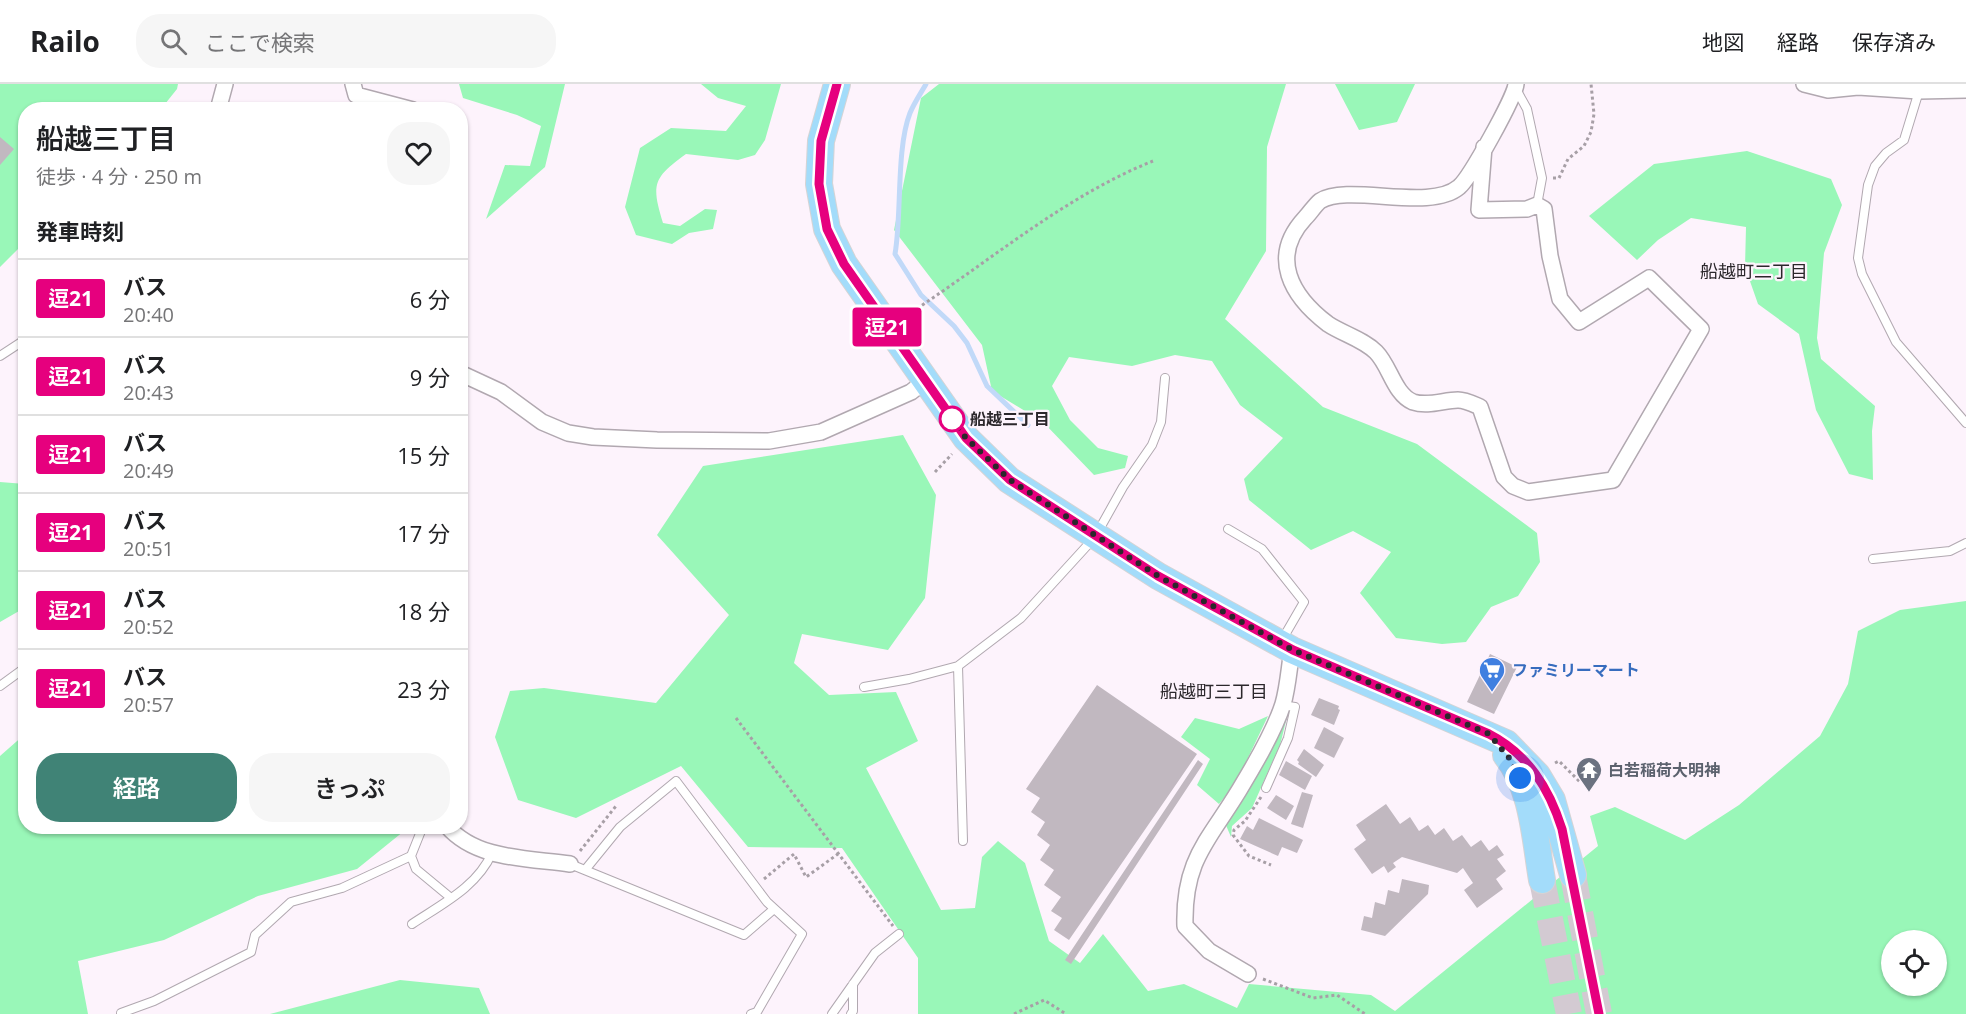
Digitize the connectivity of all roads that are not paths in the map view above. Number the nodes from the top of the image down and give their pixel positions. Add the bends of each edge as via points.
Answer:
1 (225, 84) edge
2 (353, 84) edge
3 (837, 84) edge
4 (1804, 84) edge
5 (1516, 86) edge
6 (1966, 90) edge
7 (1919, 91) junction
8 (220, 102) edge
9 (382, 102) edge
10 (1484, 147) junction
11 (1537, 205) junction
12 (18, 344) edge
13 (0, 356) edge
14 (468, 377) edge
15 (1165, 378) dead end
16 (925, 381) junction
17 (1966, 423) edge
18 (1228, 529) dead end
19 (1095, 537) junction
20 (1966, 543) edge
21 (1873, 559) dead end
22 (1286, 647) junction
23 (958, 666) junction
24 (18, 673) edge
25 (0, 686) edge
26 (864, 687) dead end
27 (1282, 705) junction
28 (1489, 734) junction
29 (1266, 788) road end
30 (420, 834) edge
31 (453, 834) edge
32 (963, 841) dead end
33 (492, 853) junction
34 (411, 856) junction
35 (570, 864) joint
36 (585, 870) junction
37 (1574, 875) tunnel mouth
38 (1542, 880) tunnel mouth
39 (451, 898) junction
40 (774, 909) junction
41 (412, 924) dead end
42 (899, 934) road end
43 (1248, 974) road end
44 (853, 984) junction
45 (121, 1013) edge
46 (751, 1014) edge
47 (832, 1014) edge
48 (851, 1014) edge

1 - 8 street
2 - 9 street via 356,95
3 - 16 main road via 821,141 819,184 827,229 844,264
4 - 7 street via 1828,90 1858,87
5 - 10 street
5 - 11 lane via 1527,109 1542,178
6 - 7 street
7 - 17 lane via 1904,140 1875,166 1868,185 1858,258 1896,342
10 - 11 street via 1479,210 1527,209
10 - 11 street via 1459,187 1439,195 1342,195 1321,201 1288,240 1286,260 1289,278 1301,298 1328,324 1375,351 1402,394 1414,402 1461,400 1480,407 1504,477 1528,492 1613,480 1701,329 1649,278 1579,322 1560,299 1544,209
12 - 13 lane
14 - 16 street via 501,392 542,422 568,433 657,441 769,441 820,432 911,392
15 - 19 lane via 1161,422 1152,445
16 - 19 main road via 966,438 1010,480
18 - 22 lane via 1262,549 1304,602
19 - 22 main road
19 - 23 lane via 1021,618
20 - 21 lane via 1950,551
22 - 27 street
22 - 28 main road
23 - 26 lane
23 - 32 lane
24 - 25 lane
27 - 29 lane via 1294,707 1288,738
27 - 43 street via 1244,783 1191,868 1185,898 1185,926 1209,951
28 - 37 main road via 1522,756 1552,800
28 - 38 main road via 1520,778
30 - 34 lane
31 - 33 street
33 - 35 street
33 - 39 lane via 468,886
34 - 39 lane via 416,869
34 - 45 lane via 342,888 291,902 255,935 251,952 154,1001
35 - 36 lane
36 - 40 lane via 744,935
36 - 40 lane via 620,827 676,781
39 - 41 lane
40 - 46 lane via 802,934 757,1012
42 - 44 lane via 875,952
44 - 47 lane
44 - 48 lane

